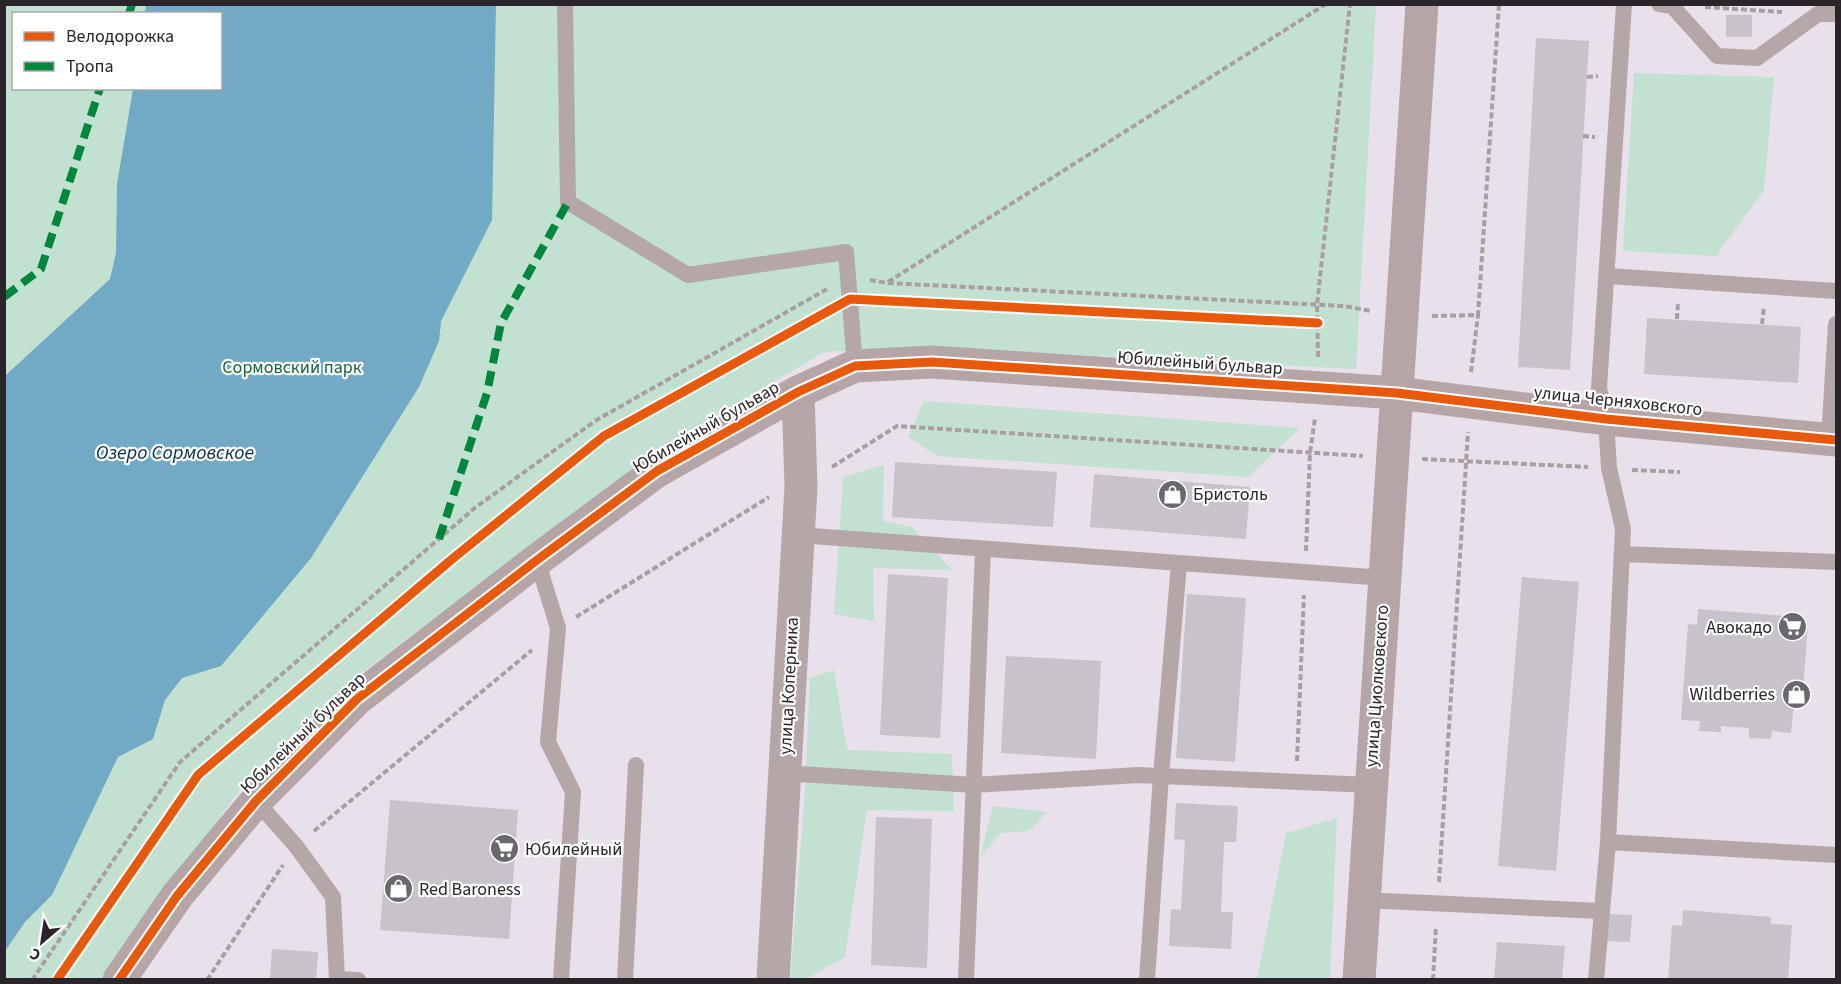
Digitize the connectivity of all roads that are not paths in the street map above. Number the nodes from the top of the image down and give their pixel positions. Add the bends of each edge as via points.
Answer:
1 (565, 4) edge
2 (1422, 4) edge
3 (1624, 4) edge
4 (1666, 5) edge
5 (1836, 14) edge
6 (1608, 276) junction
7 (1836, 291) edge
8 (1836, 324) edge
9 (855, 366) junction
10 (798, 392) junction
11 (1397, 393) junction
12 (1606, 418) junction
13 (1833, 440) edge
14 (798, 535) junction
15 (984, 549) junction
16 (1622, 554) junction
17 (537, 560) junction
18 (1836, 562) edge
19 (1179, 564) junction
20 (1385, 578) junction
21 (636, 765) dead end
22 (784, 772) junction
23 (1161, 776) junction
24 (974, 785) junction
25 (1371, 785) junction
26 (256, 801) junction
27 (1608, 843) junction
28 (1836, 855) edge
29 (1363, 900) junction
30 (1600, 911) junction
31 (337, 979) edge
32 (119, 980) edge
33 (358, 980) edge
34 (561, 980) edge
35 (625, 980) edge
36 (773, 980) edge
37 (966, 980) edge
38 (1147, 980) edge
39 (1359, 980) edge
40 (1596, 980) edge

1 - 9 lane via 568,202 688,275 846,252
2 - 11 street
3 - 6 lane
4 - 5 lane via 1717,56 1757,58 1818,14
6 - 7 lane
6 - 12 lane via 1599,388
8 - 13 lane
9 - 10 street, Юбилейный бульвар
9 - 11 street, Юбилейный бульвар via 932,362
10 - 14 street, улица Коперника
10 - 17 street, Юбилейный бульвар via 657,471
11 - 12 street, улица Черняховского
11 - 20 street, улица Циолковского
12 - 13 street, улица Черняховского
12 - 16 lane via 1609,468 1623,529
14 - 15 lane
14 - 22 street, улица Коперника
15 - 19 lane
15 - 24 lane
16 - 18 lane
16 - 27 lane
17 - 26 street, Юбилейный бульвар via 357,699
17 - 34 lane via 558,628 548,742 573,792
19 - 20 lane
19 - 23 lane
20 - 25 street, улица Циолковского
21 - 35 lane
22 - 24 lane
22 - 36 street, улица Коперника
23 - 24 lane
23 - 25 lane
23 - 38 lane
24 - 37 lane
25 - 29 street, улица Циолковского
26 - 31 lane via 296,846 333,897
26 - 32 street, Юбилейный бульвар via 177,896
27 - 28 lane
27 - 30 lane
29 - 30 lane
29 - 39 street, улица Циолковского
30 - 40 lane
31 - 33 lane

